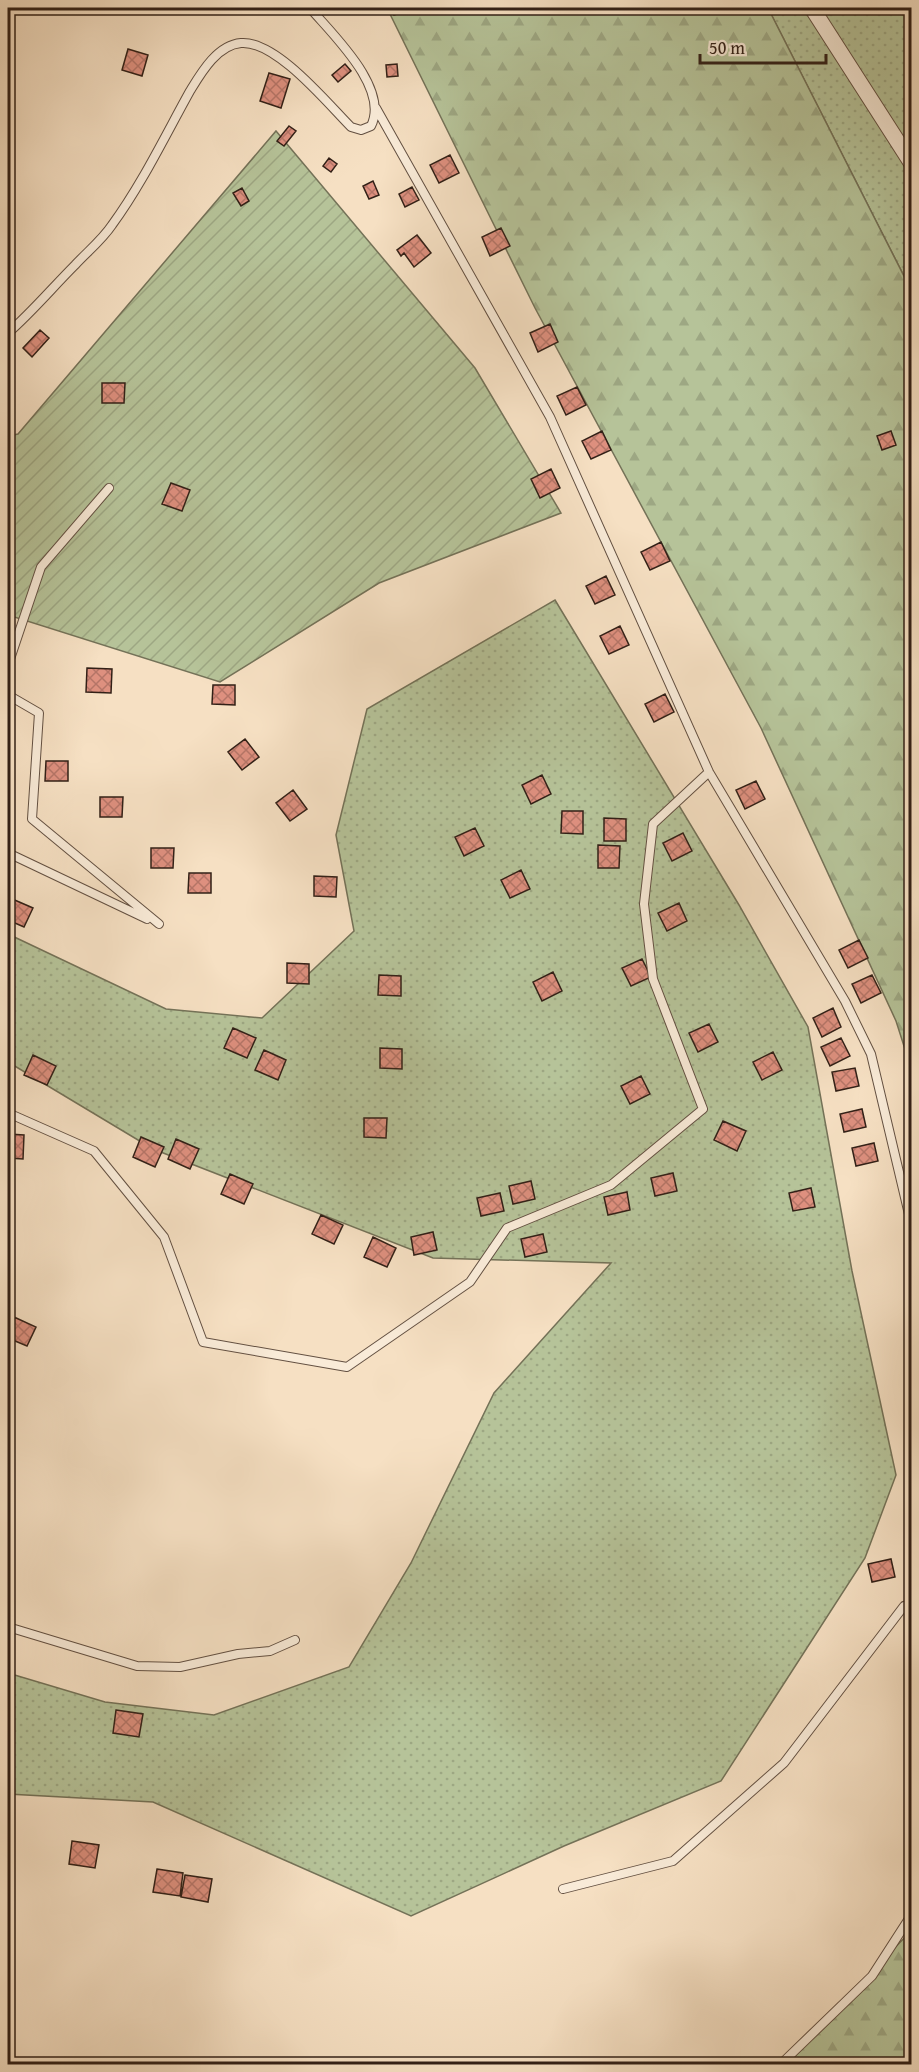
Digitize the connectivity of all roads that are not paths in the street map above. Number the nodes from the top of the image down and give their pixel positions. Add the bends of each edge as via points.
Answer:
1 (310, 8) edge
2 (812, 8) edge
3 (376, 108) junction
4 (912, 164) edge
5 (8, 333) edge
6 (109, 488) dead end
7 (8, 665) edge
8 (8, 695) edge
9 (710, 772) junction
10 (8, 853) edge
11 (8, 1113) edge
12 (912, 1227) edge
13 (909, 1607) edge
14 (8, 1627) edge
15 (295, 1640) dead end
16 (563, 1889) dead end
17 (912, 1914) edge
18 (781, 2064) edge

1 - 3 lane via 364,73
2 - 4 street
3 - 5 lane via 371,126 360,130 351,127 278,57 242,42 227,47 195,83 111,228
3 - 9 lane via 550,417
6 - 7 lane via 41,567
8 - 10 lane via 39,713 32,819 159,924
9 - 11 lane via 653,824 644,904 653,979 703,1109 612,1185 507,1228 470,1282 347,1367 203,1342 164,1238 94,1150
9 - 12 lane via 871,1054
13 - 16 lane via 784,1762 673,1861
14 - 15 lane via 137,1666 180,1667 270,1651
17 - 18 lane via 872,1976

